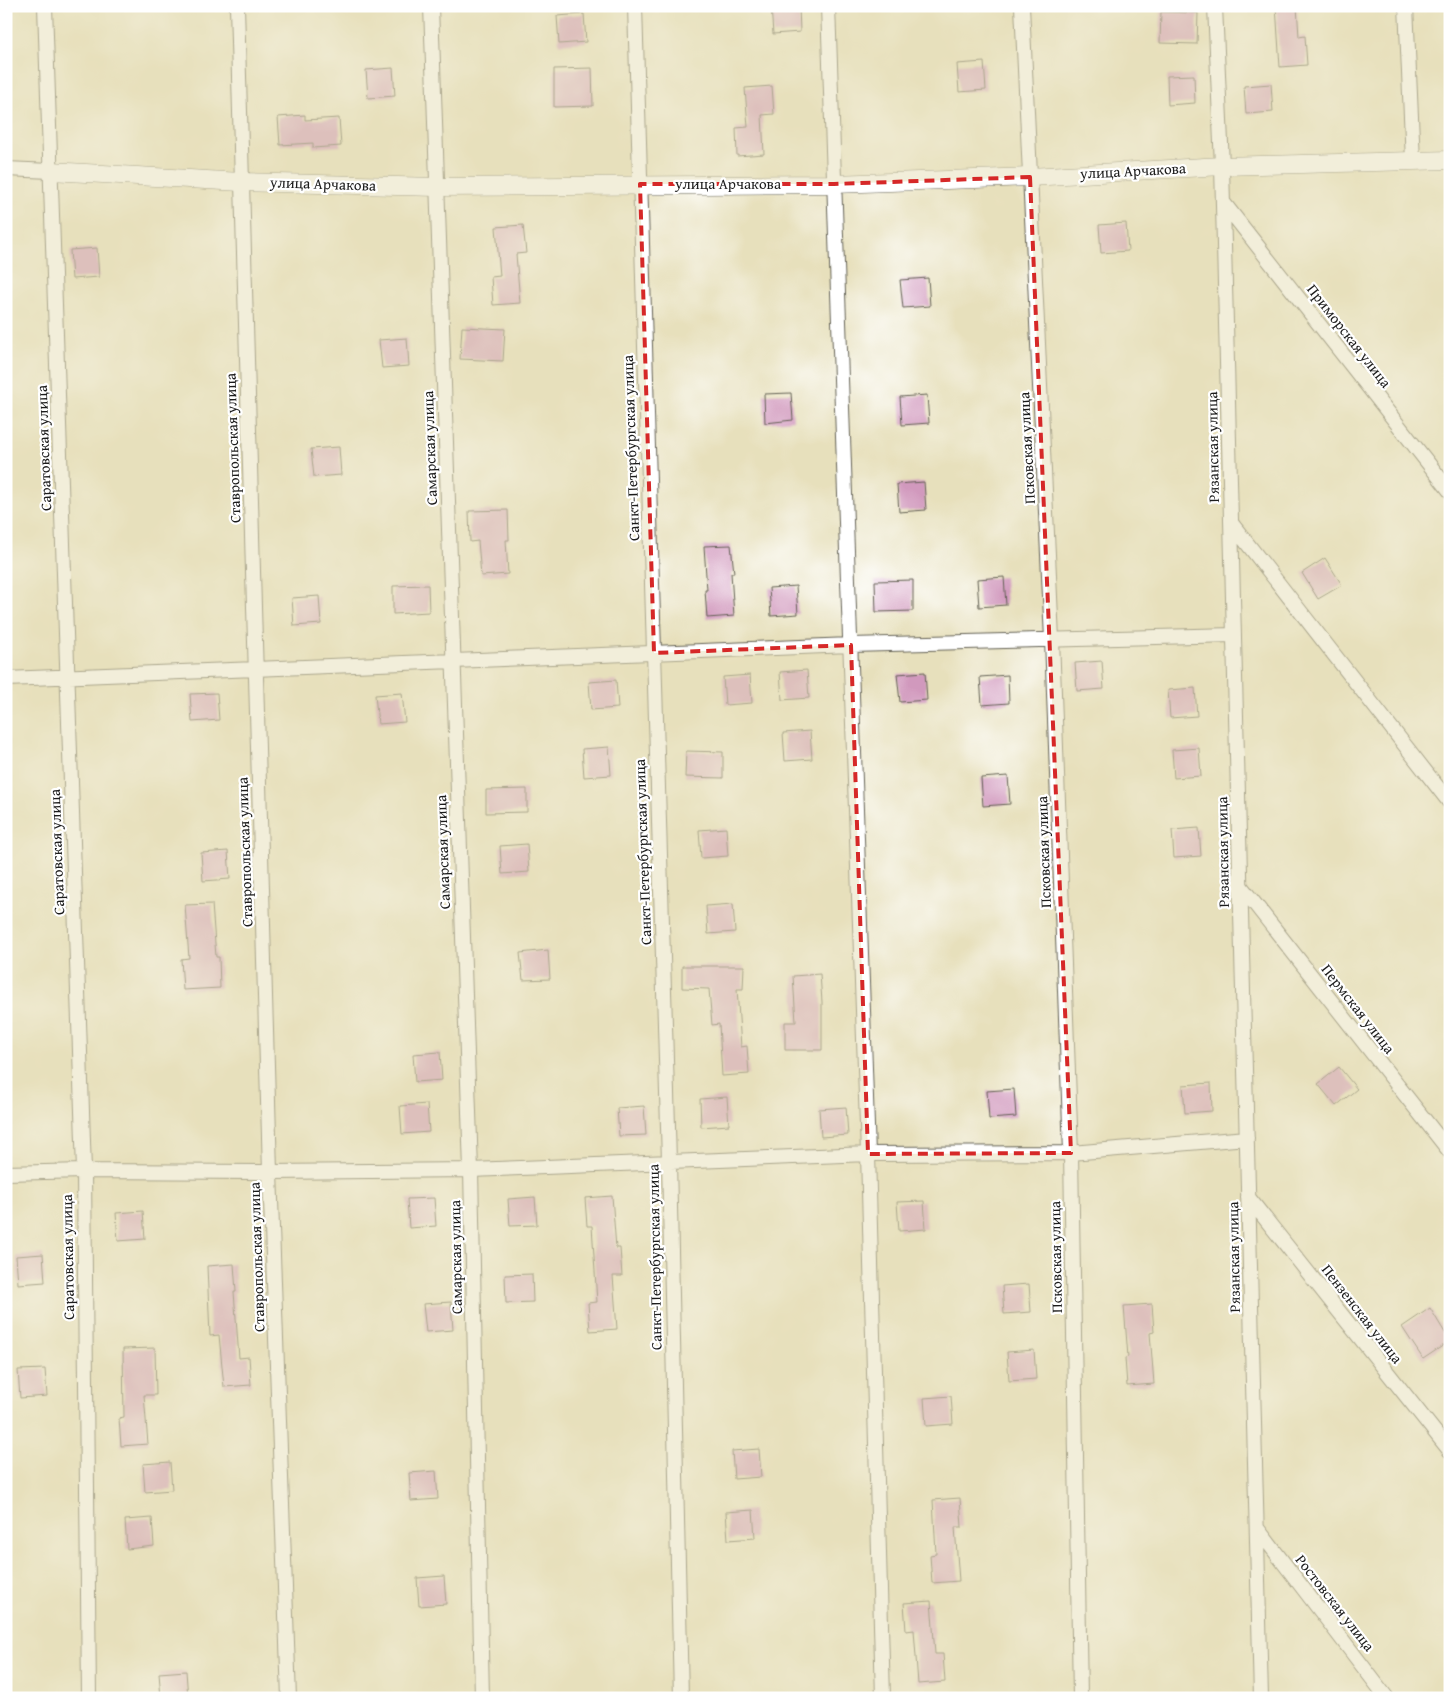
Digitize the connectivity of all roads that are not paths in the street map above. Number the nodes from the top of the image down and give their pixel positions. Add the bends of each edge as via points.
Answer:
1 (46, 6) edge
2 (237, 6) edge
3 (431, 6) edge
4 (634, 6) edge
5 (828, 6) edge
6 (1022, 6) edge
7 (1214, 6) edge
8 (1406, 6) edge
9 (1450, 160) edge
10 (1413, 161) junction
11 (1222, 166) junction
12 (6, 169) edge
13 (51, 171) junction
14 (1030, 177) junction
15 (241, 182) junction
16 (640, 184) junction
17 (834, 184) junction
18 (437, 187) junction
19 (1223, 202) junction
20 (1450, 491) edge
21 (1232, 524) junction
22 (1234, 635) junction
23 (1052, 639) junction
24 (851, 645) junction
25 (654, 653) junction
26 (453, 660) junction
27 (256, 668) junction
28 (67, 676) junction
29 (6, 678) edge
30 (1450, 803) edge
31 (1240, 885) junction
32 (1247, 1138) junction
33 (1450, 1152) edge
34 (1071, 1153) junction
35 (868, 1154) junction
36 (669, 1161) junction
37 (471, 1170) junction
38 (84, 1171) junction
39 (270, 1172) junction
40 (6, 1173) edge
41 (1248, 1197) junction
42 (1450, 1451) edge
43 (1257, 1528) junction
44 (89, 1698) edge
45 (289, 1698) edge
46 (482, 1698) edge
47 (681, 1698) edge
48 (883, 1698) edge
49 (1080, 1698) edge
50 (1261, 1698) edge
51 (1387, 1698) edge

1 - 13 street, Саратовская улица
2 - 15 street, Ставропольская улица
3 - 18 street, Самарская улица
4 - 16 street, Санкт-Петербургская улица
5 - 17 street
6 - 14 street, Псковская улица
7 - 11 street, Рязанская улица
8 - 10 street
9 - 10 street, улица Арчакова
10 - 11 street, улица Арчакова
11 - 14 street, улица Арчакова
11 - 19 street, Рязанская улица
12 - 13 street, улица Арчакова
13 - 15 street, улица Арчакова
13 - 28 street, Саратовская улица
14 - 17 street, улица Арчакова
14 - 23 street, Псковская улица
15 - 18 street, улица Арчакова
15 - 27 street, Ставропольская улица
16 - 17 street, улица Арчакова
16 - 18 street, улица Арчакова
16 - 25 street, Санкт-Петербургская улица
17 - 24 street
18 - 26 street, Самарская улица
19 - 20 street, Приморская улица
19 - 21 street, Рязанская улица
21 - 22 street, Рязанская улица
21 - 30 street
22 - 23 street
22 - 31 street, Рязанская улица
23 - 24 street
23 - 34 street, Псковская улица
24 - 25 street
24 - 35 street
25 - 26 street
25 - 36 street, Санкт-Петербургская улица
26 - 27 street
26 - 37 street, Самарская улица
27 - 28 street
27 - 39 street, Ставропольская улица
28 - 29 street
28 - 38 street, Саратовская улица
31 - 32 street, Рязанская улица
31 - 33 street, Пермская улица
32 - 34 street
32 - 41 street, Рязанская улица
34 - 35 street
34 - 49 street, Псковская улица
35 - 36 street
35 - 48 street
36 - 37 street
36 - 47 street, Санкт-Петербургская улица
37 - 39 street
37 - 46 street, Самарская улица
38 - 39 street
38 - 40 street
38 - 44 street, Саратовская улица
39 - 45 street, Ставропольская улица
41 - 42 street, Пензенская улица
41 - 43 street, Рязанская улица
43 - 50 street, Рязанская улица
43 - 51 street, Ростовская улица

